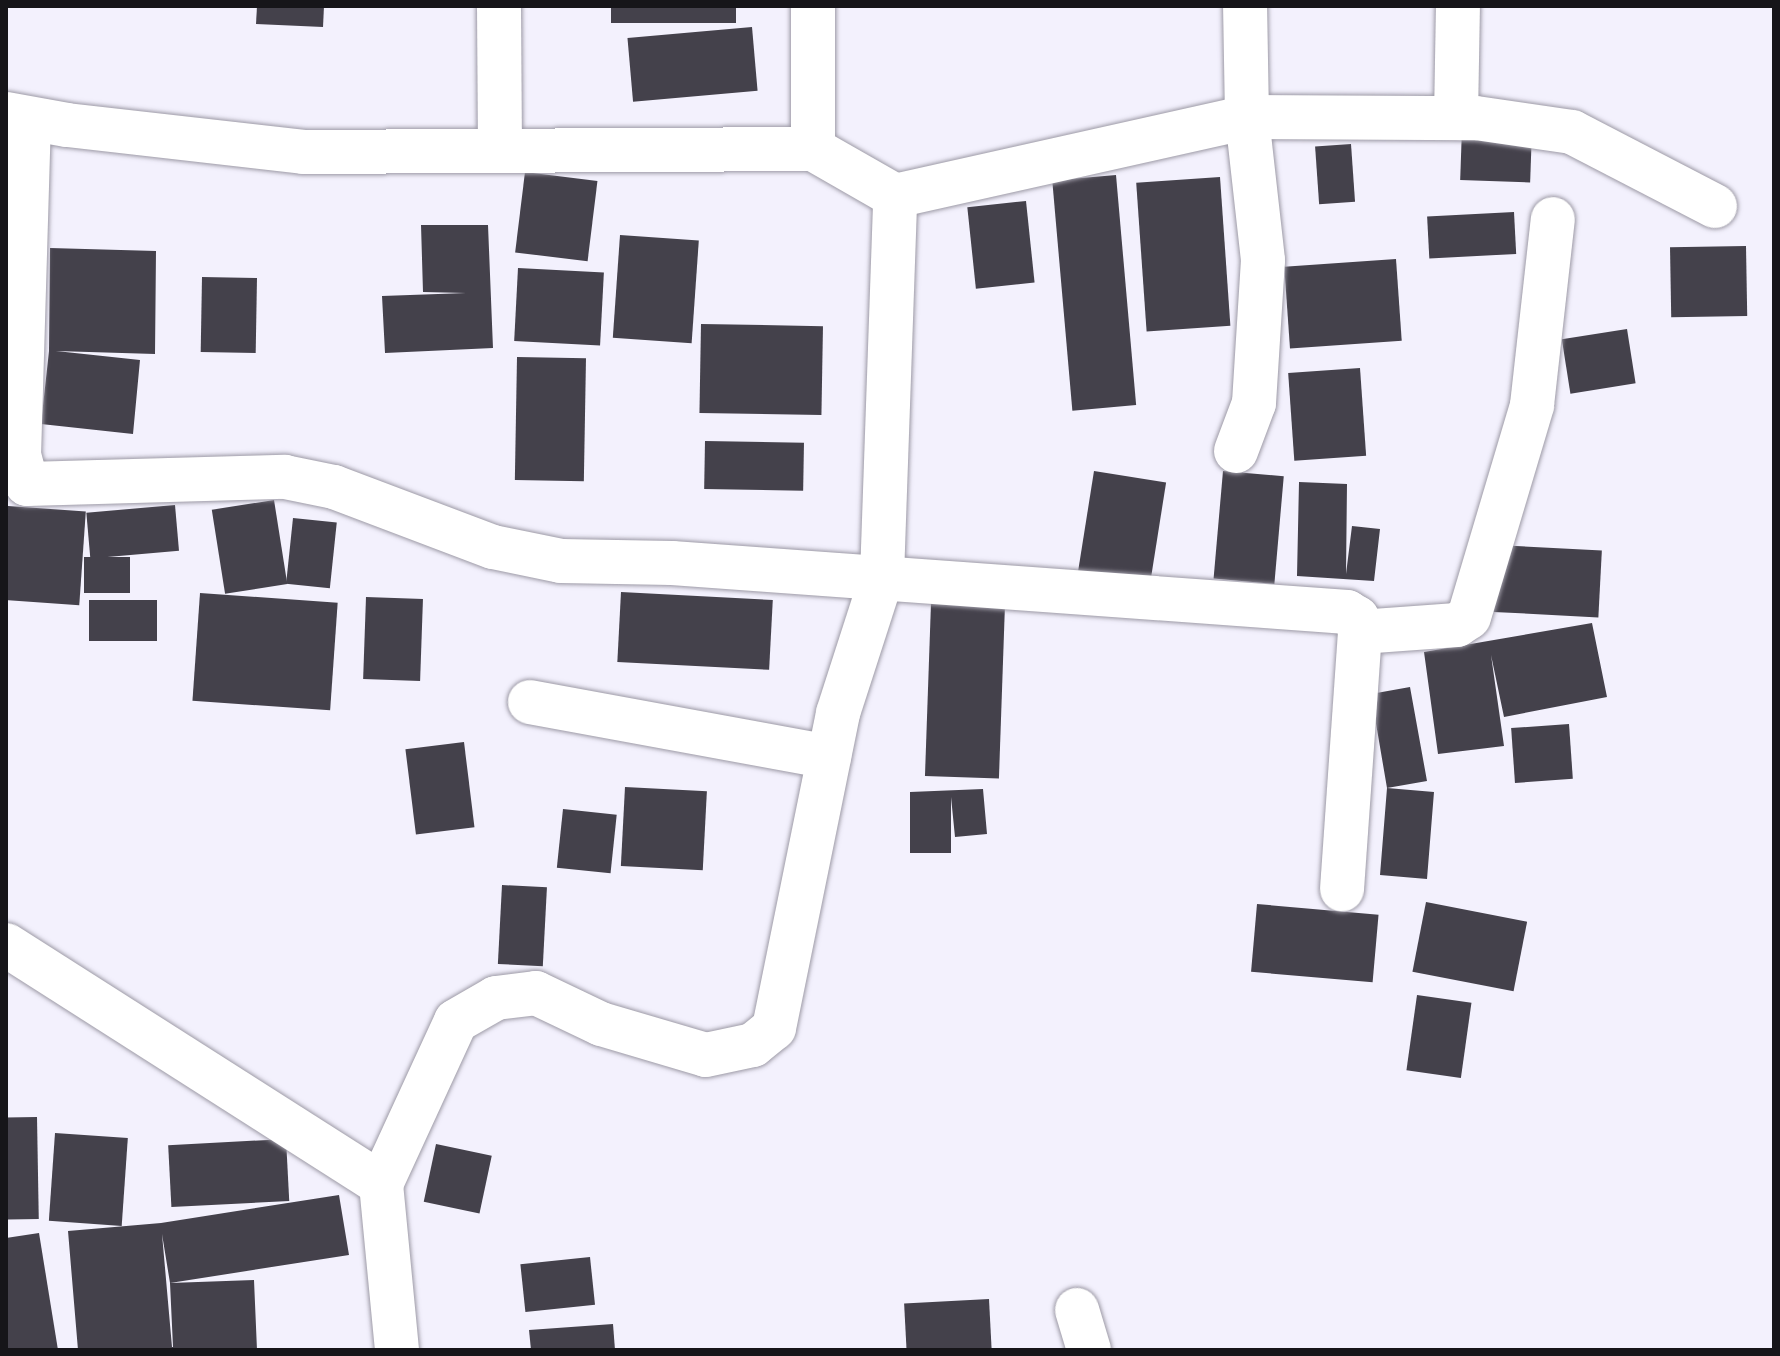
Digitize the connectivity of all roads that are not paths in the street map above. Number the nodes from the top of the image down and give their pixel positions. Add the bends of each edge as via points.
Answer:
1 (499, 6) edge
2 (813, 6) edge
3 (1245, 6) edge
4 (1458, 6) edge
5 (17, 116) edge
6 (1247, 117) junction
7 (1456, 118) junction
8 (813, 149) junction
9 (500, 150) junction
10 (895, 196) junction
11 (1715, 206) dead end
12 (1553, 219) dead end
13 (14, 356) edge
14 (1236, 451) dead end
15 (882, 577) junction
16 (1360, 632) junction
17 (530, 702) dead end
18 (829, 757) junction
19 (1342, 889) dead end
20 (6, 945) edge
21 (381, 1184) junction
22 (391, 1349) edge

1 - 9 street
2 - 8 street
3 - 6 street
4 - 7 street
5 - 9 street via 303,152
5 - 13 street
6 - 7 street
6 - 10 street
6 - 14 street via 1263,260 1254,403
7 - 11 street via 1572,132
8 - 9 street
8 - 10 street
10 - 15 street
12 - 16 street via 1532,405 1469,617 1457,625
13 - 15 street via 19,455 27,484 285,477 334,487 526,556
15 - 16 street via 1347,612 1357,618
15 - 18 street
16 - 19 street
17 - 18 street
18 - 21 street via 774,1028 753,1045 706,1055 601,1024 536,993 496,998 456,1021
20 - 21 street
21 - 22 street

